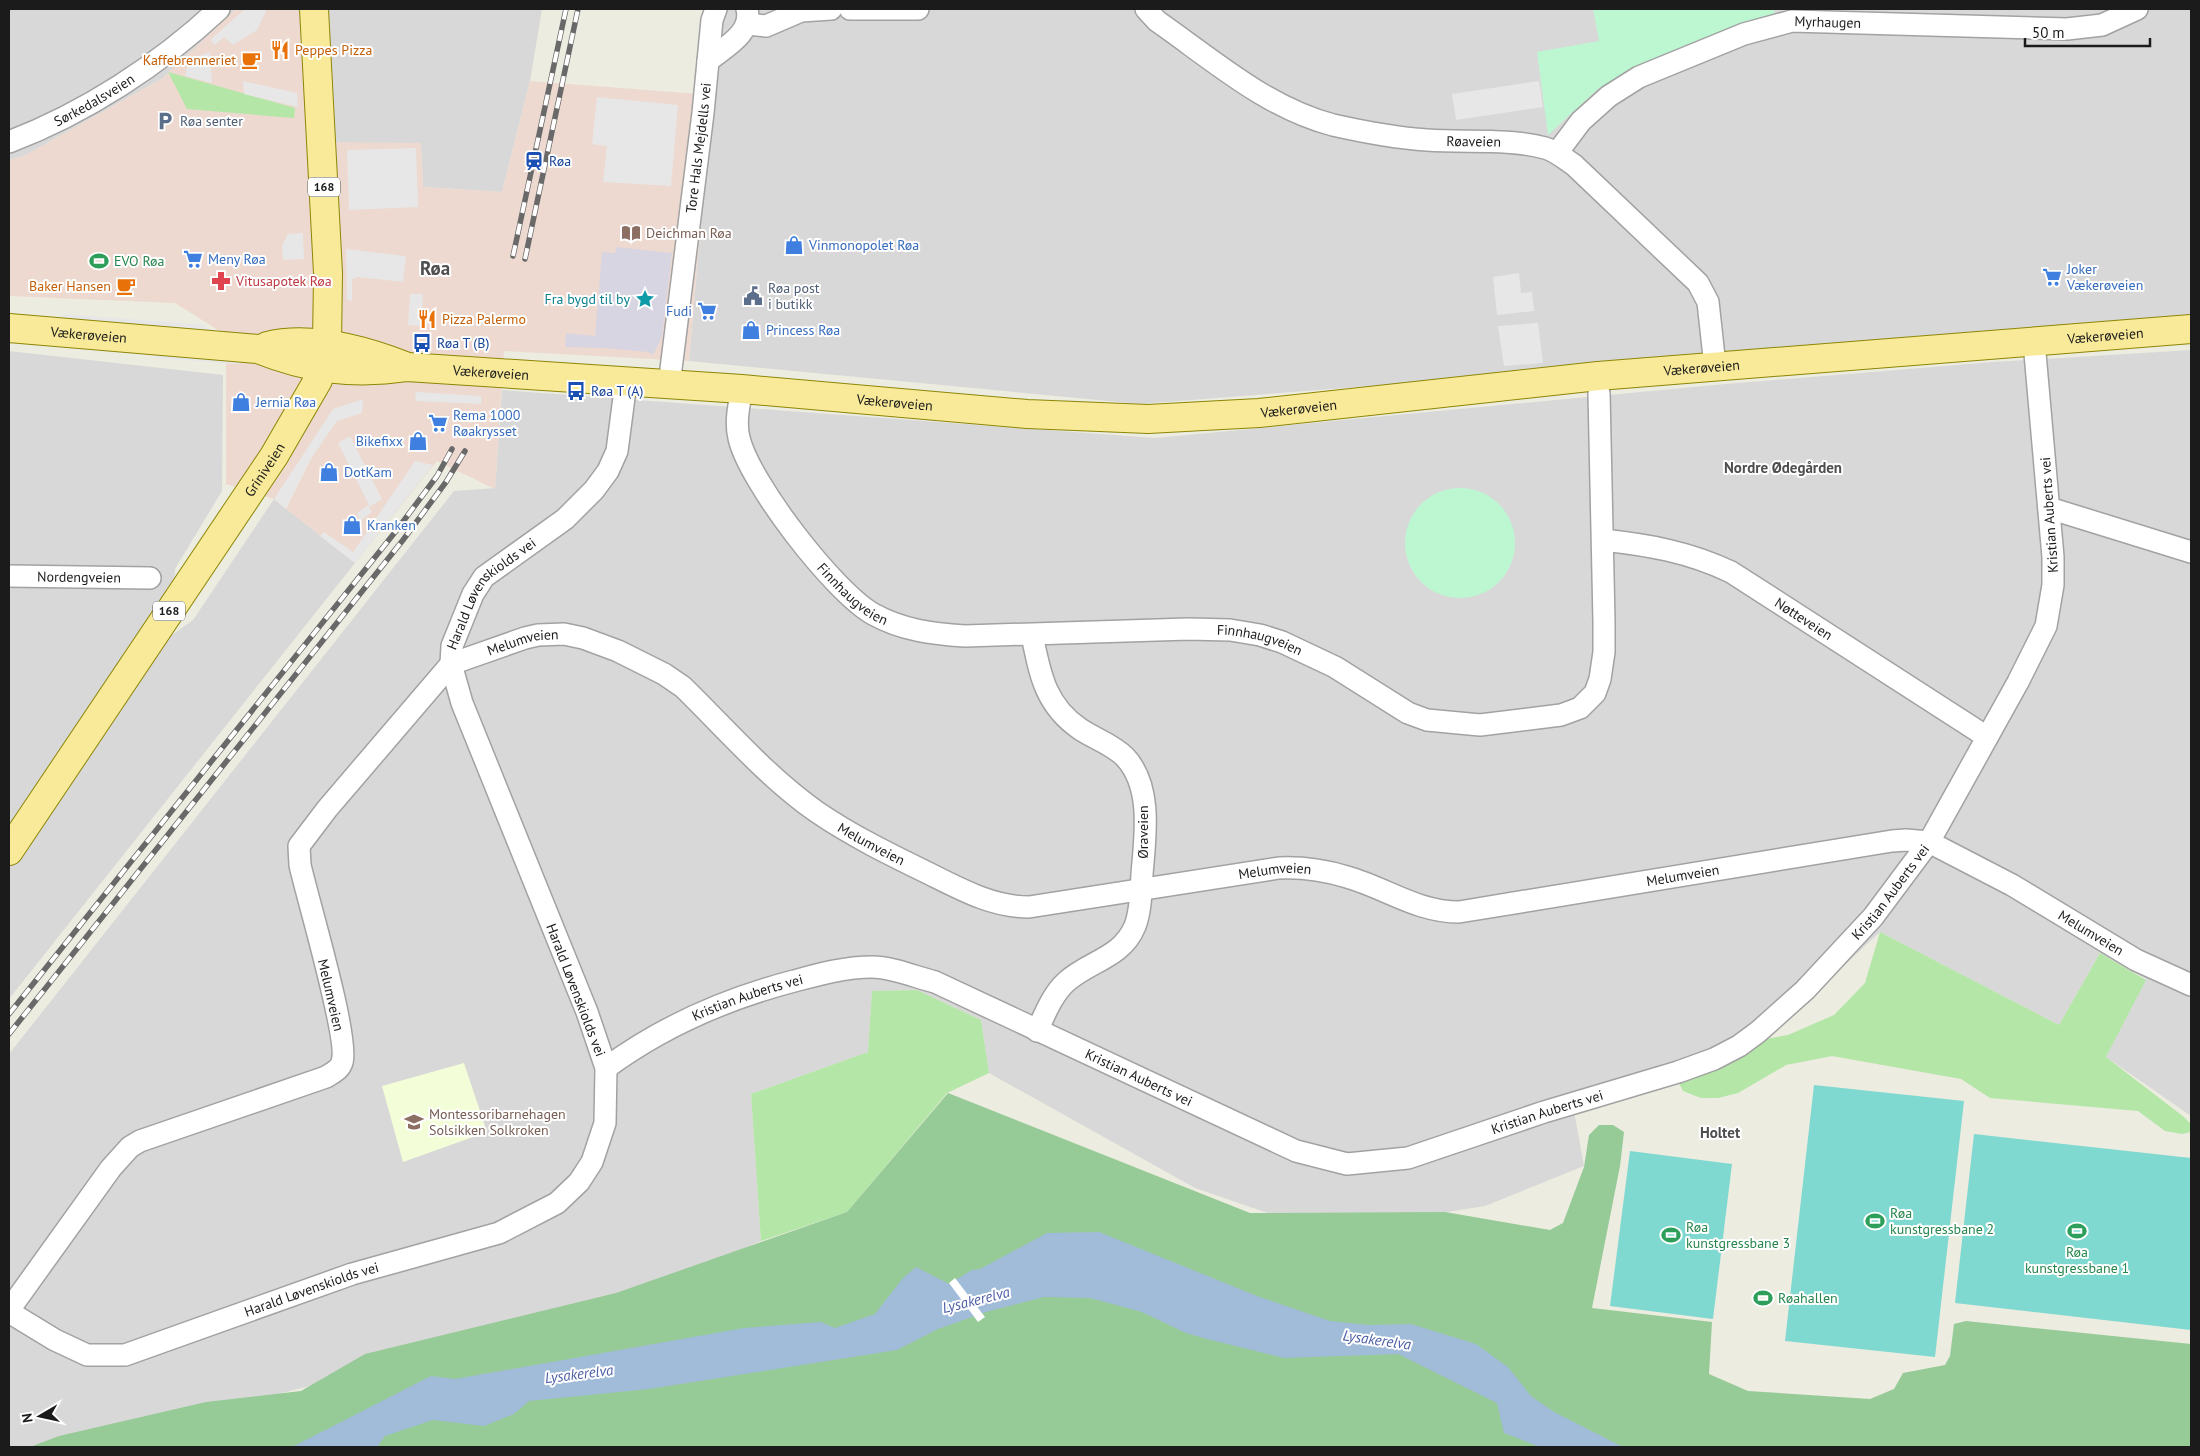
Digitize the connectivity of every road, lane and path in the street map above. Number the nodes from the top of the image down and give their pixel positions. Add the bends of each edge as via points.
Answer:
1 (219, 9) edge
2 (716, 9) edge
3 (831, 9) edge
4 (850, 9) edge
5 (918, 9) edge
6 (1146, 9) edge
7 (2137, 9) edge
8 (1791, 15) edge
9 (317, 16) edge
10 (747, 16) edge
11 (708, 61) junction
12 (9, 142) edge
13 (1557, 153) junction
14 (9, 328) edge
15 (2191, 329) edge
16 (2034, 342) junction
17 (324, 356) junction
18 (1715, 366) junction
19 (626, 382) junction
20 (669, 385) junction
21 (742, 389) junction
22 (1599, 393) dead end
23 (2049, 508) junction
24 (1603, 540) junction
25 (2191, 552) edge
26 (9, 576) edge
27 (150, 578) dead end
28 (1032, 635) junction
29 (451, 664) junction
30 (1987, 737) junction
31 (1929, 842) junction
32 (9, 851) edge
33 (1141, 889) junction
34 (2191, 985) edge
35 (1037, 1030) junction
36 (606, 1068) junction
37 (9, 1311) edge

1 - 12 street, Sørkedalsveien via 186,38 103,95
2 - 11 street, Tore Hals Mejdells vei
3 - 10 street via 801,12 766,26
4 - 5 street
6 - 13 street, Røaveien via 1158,21 1269,99 1309,118 1370,133 1426,140 1526,144
7 - 8 street, Myrhaugen via 2102,25 2067,29
8 - 13 street, Myrhaugen via 1639,77 1609,96 1581,121
9 - 17 main road, Griniveien / 168 via 328,273
10 - 11 street via 737,38
11 - 20 street, Tore Hals Mejdells vei
13 - 18 street, Røaveien via 1574,165 1698,283 1708,302
14 - 17 main road, Vækerøveien via 258,348 282,342
15 - 16 main road, Vækerøveien
16 - 18 main road, Vækerøveien
16 - 23 street, Kristian Auberts vei
17 - 19 main road, Vækerøveien via 357,349 407,367
17 - 32 main road, Griniveien / 168 via 312,393 274,456
18 - 21 main road, Vækerøveien via 1258,413 1148,419 1027,414
19 - 20 main road, Vækerøveien
19 - 29 street, Harald Løvenskiolds vei via 617,451 608,472 565,519 484,577 462,618 452,646
20 - 21 main road, Vækerøveien
21 - 28 street, Finnhaugveien via 739,438 757,479 804,546 850,598 873,614 903,627 931,634
22 - 24 street, Finnhaugveien
23 - 25 street
23 - 30 street, Kristian Auberts vei via 2053,585 2046,626
24 - 28 street, Finnhaugveien via 1604,652 1600,679 1588,701 1580,708 1561,715 1480,726 1427,720 1390,704 1335,667 1260,634 1188,629
24 - 30 street, Nøtteveien via 1669,549 1731,572
26 - 27 street, Nordengveien
28 - 33 street, Øraveien via 1039,673 1050,699 1080,729 1120,753 1135,774 1146,820
29 - 33 street, Melumveien via 538,635 564,634 583,638 618,650 683,687 788,789 816,811 849,832 966,892 997,904 1029,907
29 - 36 street, Harald Løvenskiolds vei via 462,703 587,1012
29 - 37 street, Melumveien via 299,846 300,865 339,1024 343,1057 338,1069 326,1077 130,1147 106,1175
30 - 31 street, Kristian Auberts vei
31 - 33 street, Melumveien via 1892,841 1460,912 1422,908 1349,877 1303,867
31 - 34 street, Melumveien via 2019,889 2136,960
31 - 35 street, Kristian Auberts vei via 1873,917 1784,1011 1739,1046 1669,1075 1544,1112 1408,1158 1347,1164 1296,1151
33 - 35 street, Øraveien via 1135,926 1124,943 1110,957 1066,982 1050,1003
35 - 36 street, Kristian Auberts vei via 935,982 874,967 836,969 750,992 688,1017 633,1048
36 - 37 street, Harald Løvenskiolds vei via 605,1123 592,1162 579,1182 556,1203 499,1233 352,1274 125,1355 87,1355 54,1340

